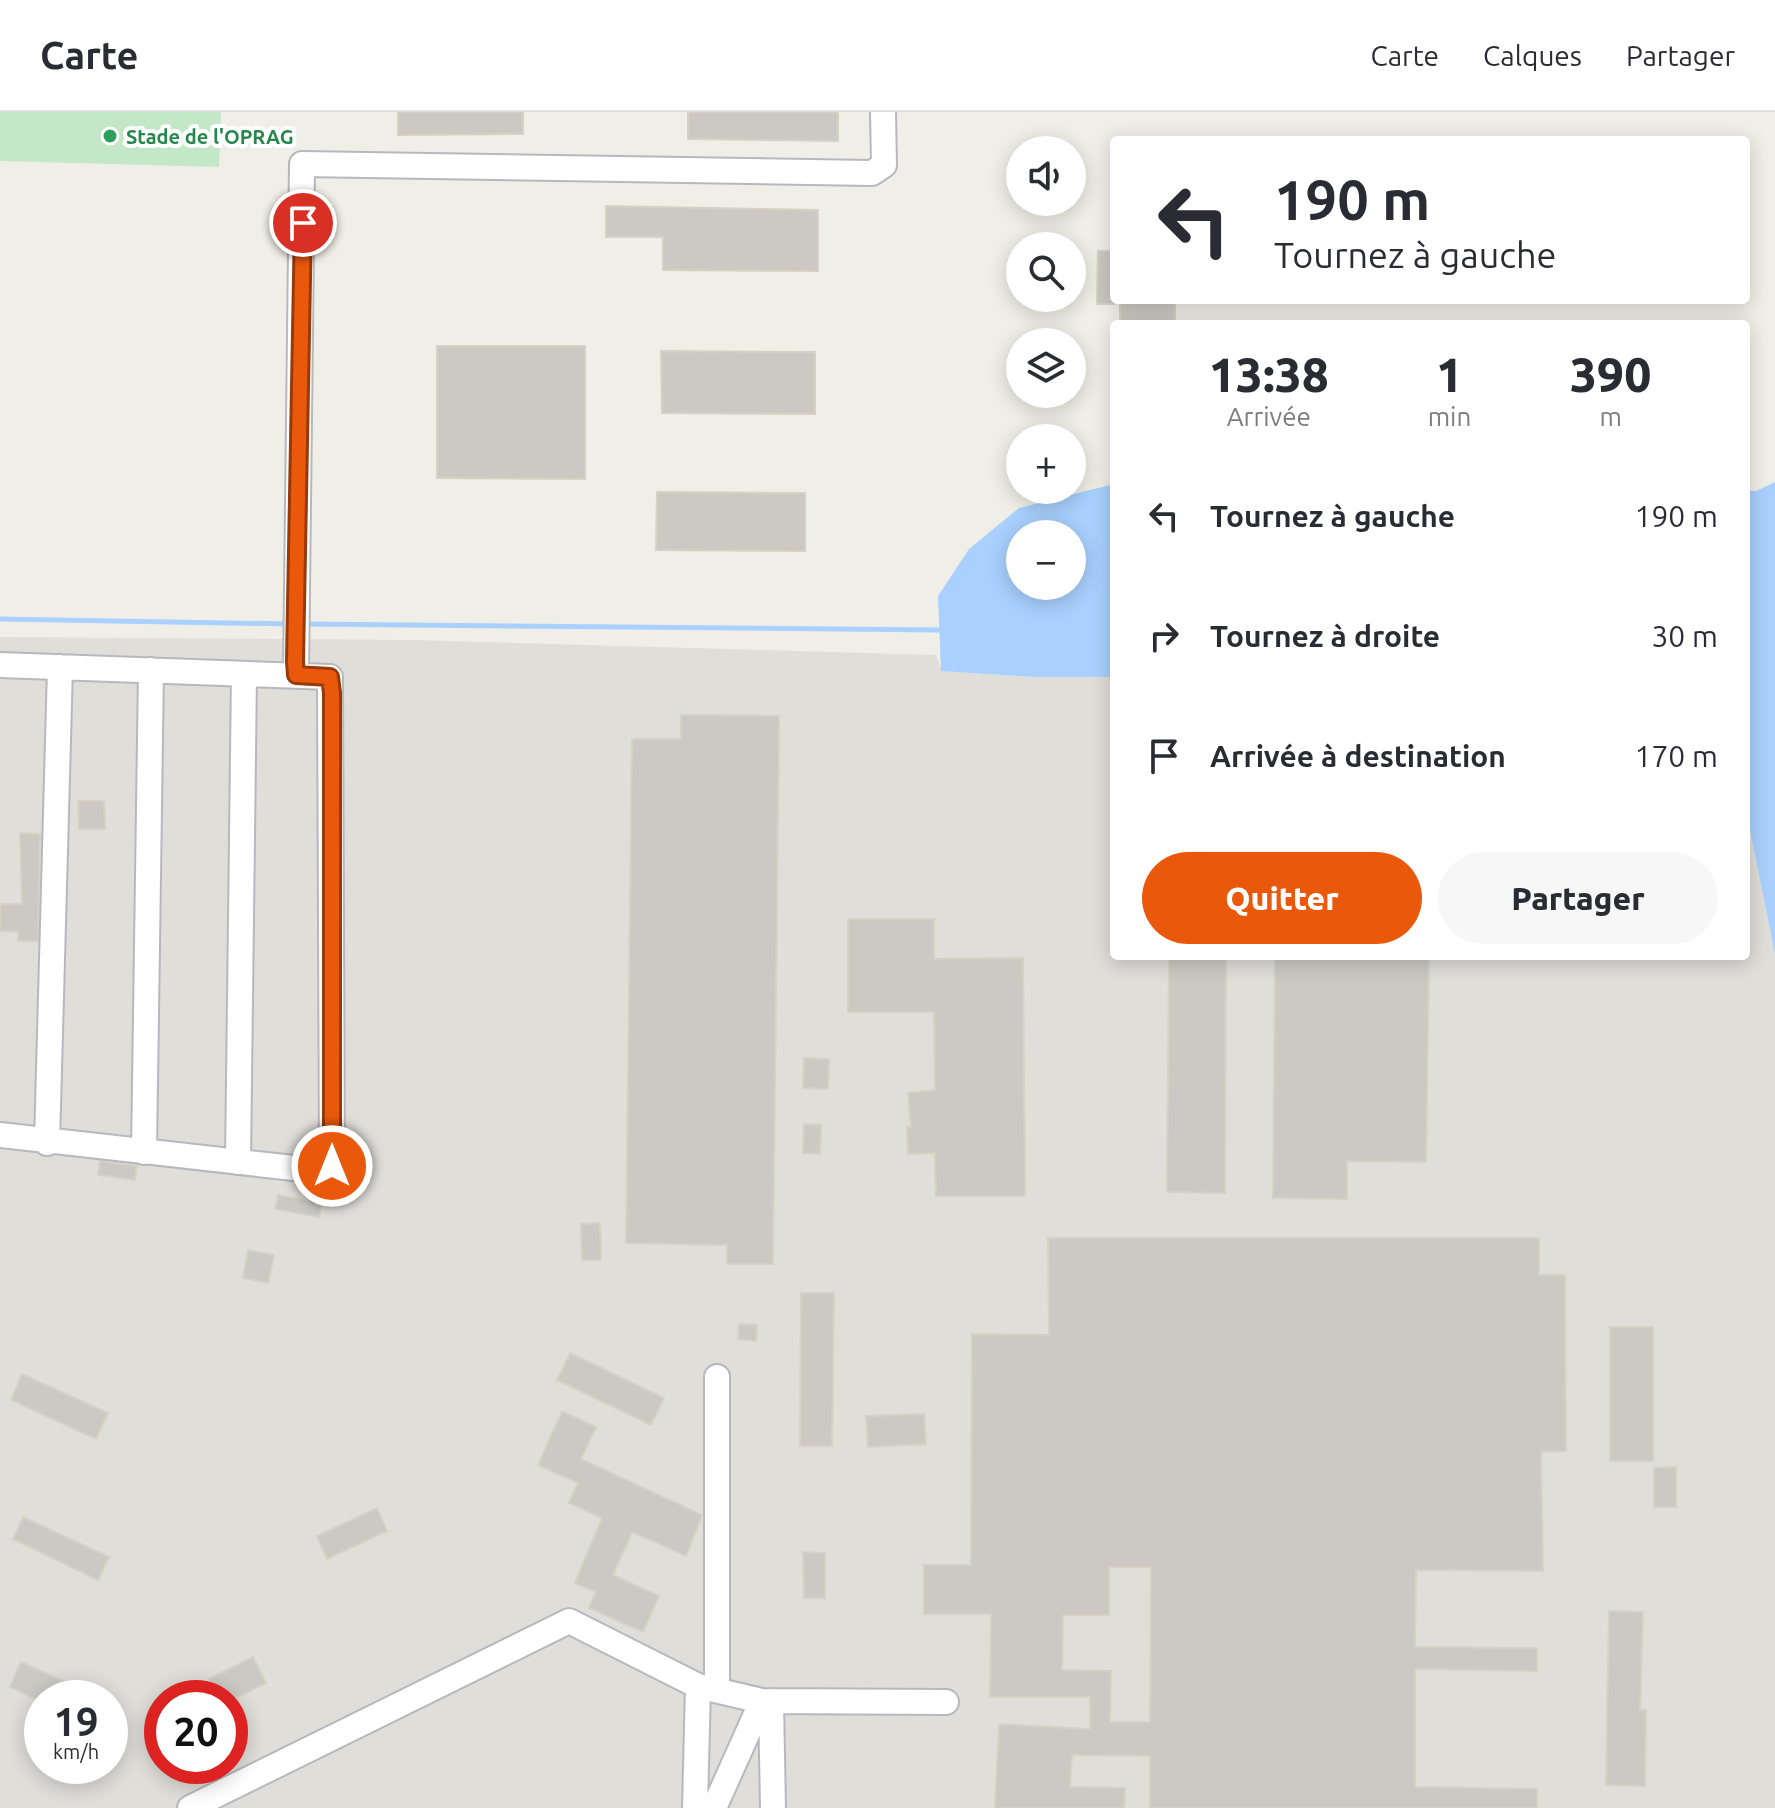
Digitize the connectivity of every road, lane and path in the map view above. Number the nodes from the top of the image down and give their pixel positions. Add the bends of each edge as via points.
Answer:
1 (883, 112) edge
2 (0, 665) edge
3 (60, 667) junction
4 (296, 668) junction
5 (151, 670) junction
6 (244, 674) junction
7 (0, 1135) edge
8 (47, 1143) junction
9 (144, 1152) junction
10 (238, 1162) junction
11 (717, 1377) dead end
12 (707, 1688) junction
13 (766, 1701) junction
14 (946, 1702) dead end
15 (190, 1808) edge
16 (695, 1808) edge
17 (714, 1808) edge
18 (773, 1808) edge

1 - 4 street via 884,165 872,173 302,164
2 - 3 street
3 - 5 street
3 - 8 street
4 - 6 street
4 - 10 street via 330,677 332,693 332,1166 329,1172
5 - 6 street
5 - 9 street
6 - 10 street
7 - 8 street
8 - 9 street
9 - 10 street
11 - 12 street
12 - 13 street
12 - 15 street via 569,1621
12 - 16 street
13 - 14 street
13 - 17 street
13 - 18 street

